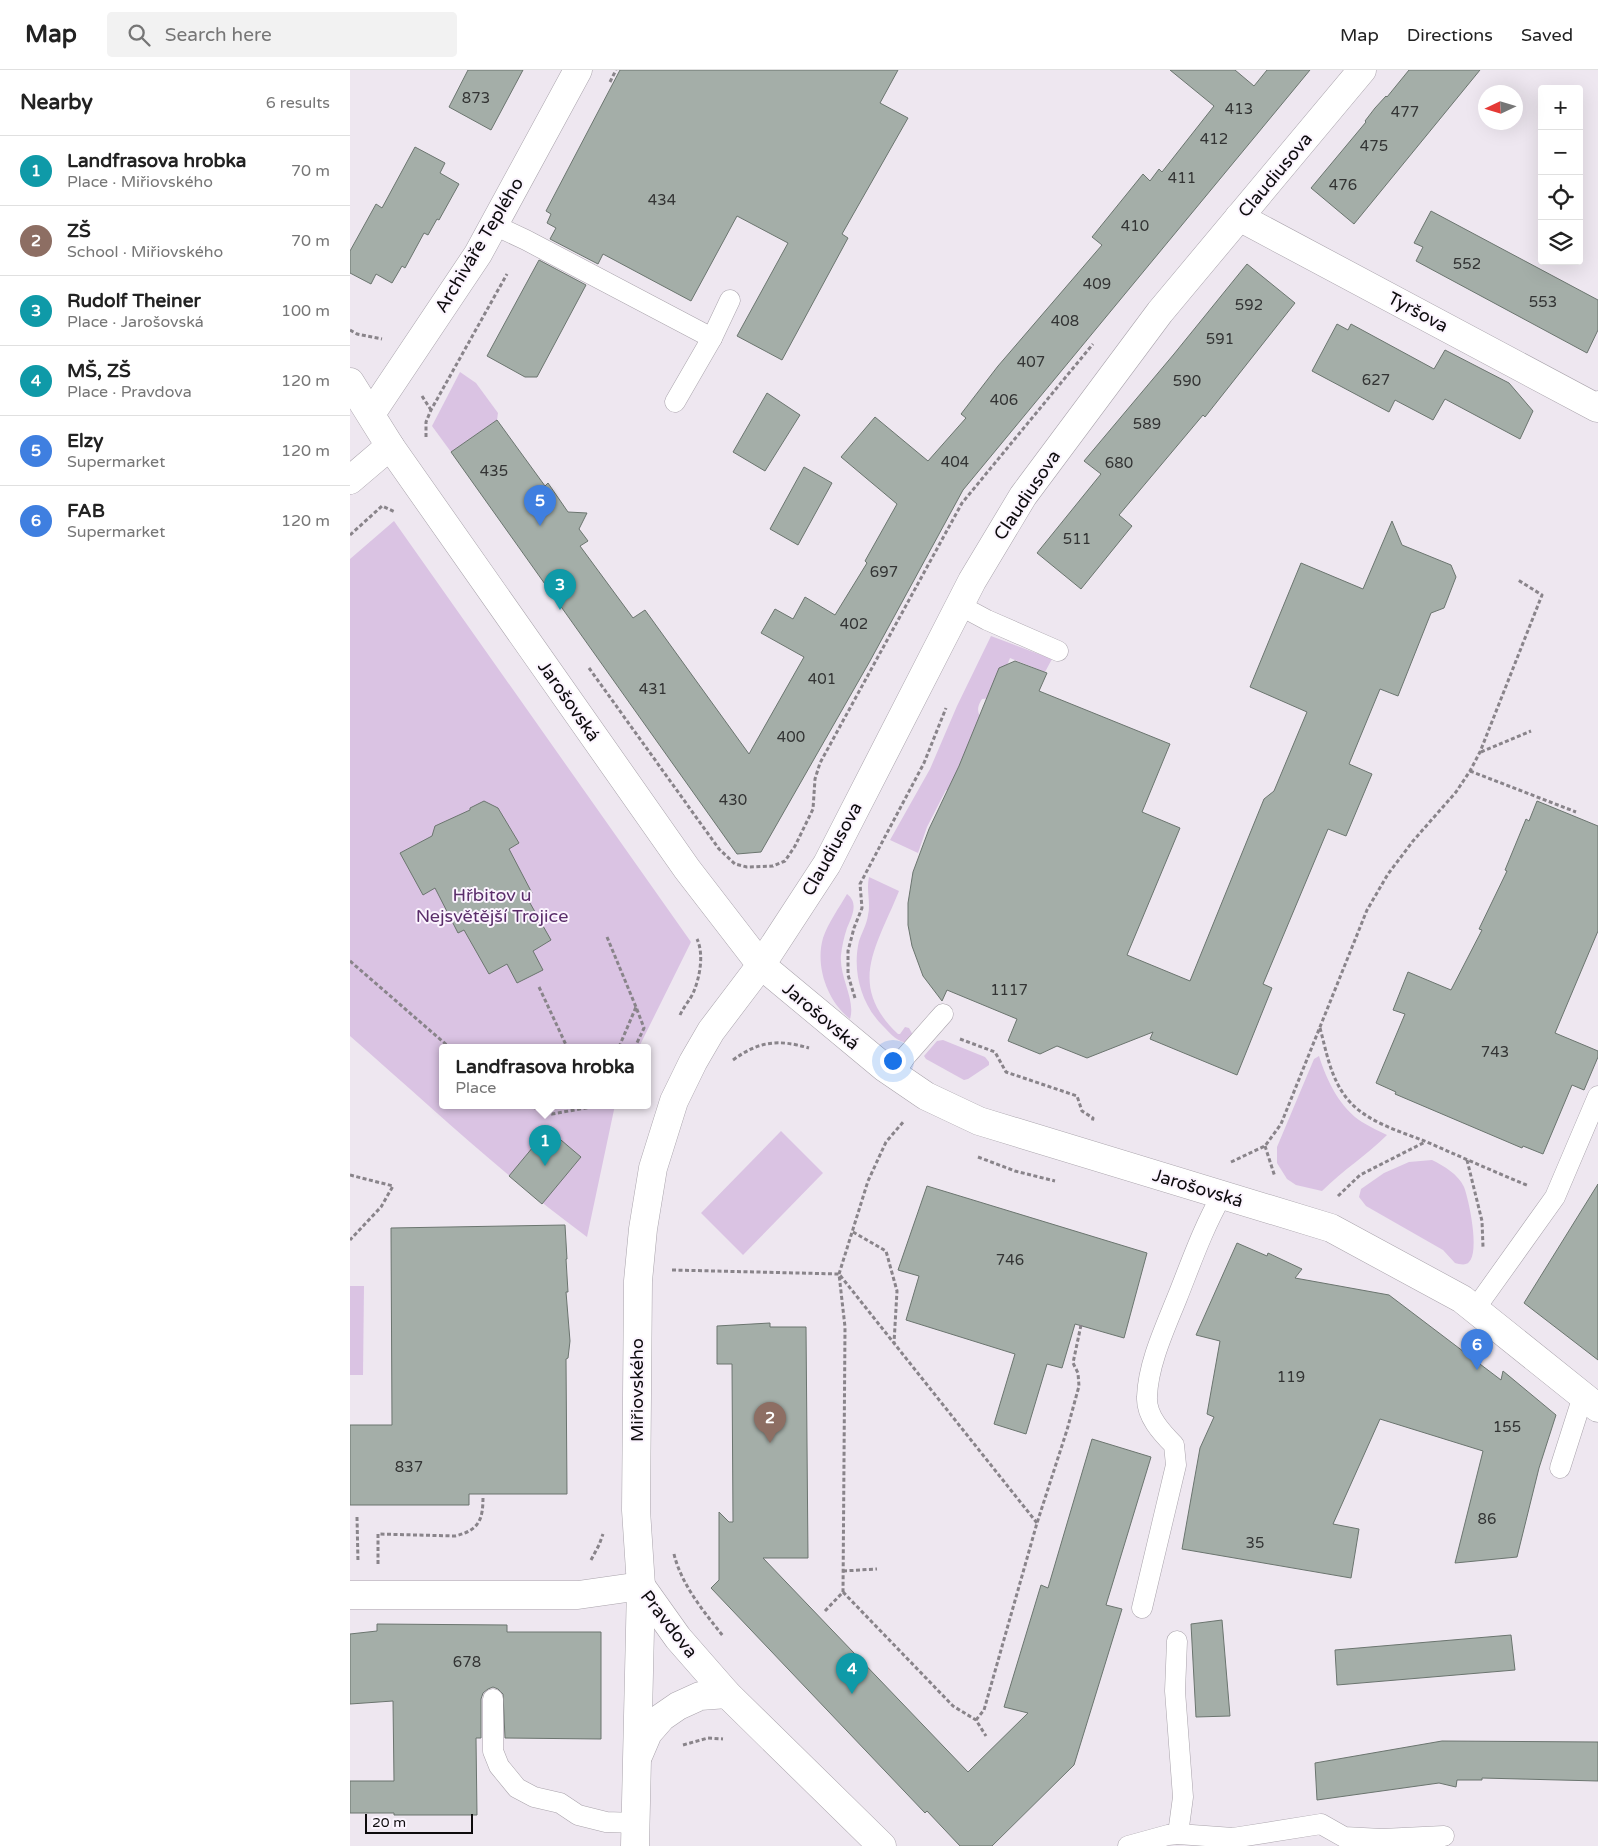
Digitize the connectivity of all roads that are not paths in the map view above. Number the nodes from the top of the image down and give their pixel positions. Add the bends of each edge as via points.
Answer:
1 (578, 70) edge
2 (1362, 70) edge
3 (1239, 217) junction
4 (494, 225) junction
5 (730, 300) dead end
6 (712, 338) junction
7 (350, 382) edge
8 (675, 402) dead end
9 (1597, 407) edge
10 (371, 414) junction
11 (390, 446) junction
12 (350, 480) edge
13 (959, 605) junction
14 (1058, 651) dead end
15 (761, 964) junction
16 (937, 1021) road end
17 (894, 1074) junction
18 (1598, 1096) edge
19 (1222, 1195) junction
20 (1481, 1301) junction
21 (1591, 1402) edge
22 (1560, 1468) dead end
23 (641, 1586) junction
24 (350, 1595) edge
25 (1142, 1608) dead end
26 (1177, 1641) dead end
27 (727, 1694) junction
28 (493, 1699) dead end
29 (637, 1758) junction
30 (635, 1834) edge
31 (1444, 1836) dead end
32 (1184, 1840) edge
33 (882, 1846) edge
34 (1128, 1846) edge

1 - 4 street, Archiváře Teplého
2 - 3 street, Claudiusova
3 - 9 street, Tyršova
3 - 13 street, Claudiusova via 1160,312 1023,496
4 - 6 lane
4 - 10 street, Archiváře Teplého
5 - 6 lane
6 - 8 lane
7 - 10 street, Jarošovská
10 - 11 street, Jarošovská
11 - 12 street
11 - 15 street, Jarošovská via 687,869
13 - 14 lane
13 - 15 street, Claudiusova via 827,864
15 - 17 street, Jarošovská
15 - 23 street, Miřiovského via 693,1062 674,1101 653,1168 643,1229 637,1328 636,1510
16 - 17 lane
17 - 19 street, Jarošovská via 926,1096 979,1121
18 - 20 lane via 1555,1198
19 - 20 street, Jarošovská via 1331,1228 1462,1299
19 - 25 lane via 1208,1219 1155,1355 1146,1398 1151,1417 1174,1445 1176,1465
20 - 21 street, Jarošovská
21 - 22 lane
23 - 24 street, Pravdova via 578,1595
23 - 27 street, Pravdova via 678,1638
23 - 29 street, Miřiovského
26 - 32 lane via 1175,1691
27 - 29 street via 700,1696 678,1706 648,1733
27 - 33 street, Pravdova
28 - 30 lane via 493,1751 499,1766 517,1788 534,1797 560,1803 578,1815
29 - 30 street, Miřiovského
31 - 32 lane via 1344,1837 1321,1824 1233,1838
32 - 34 lane

